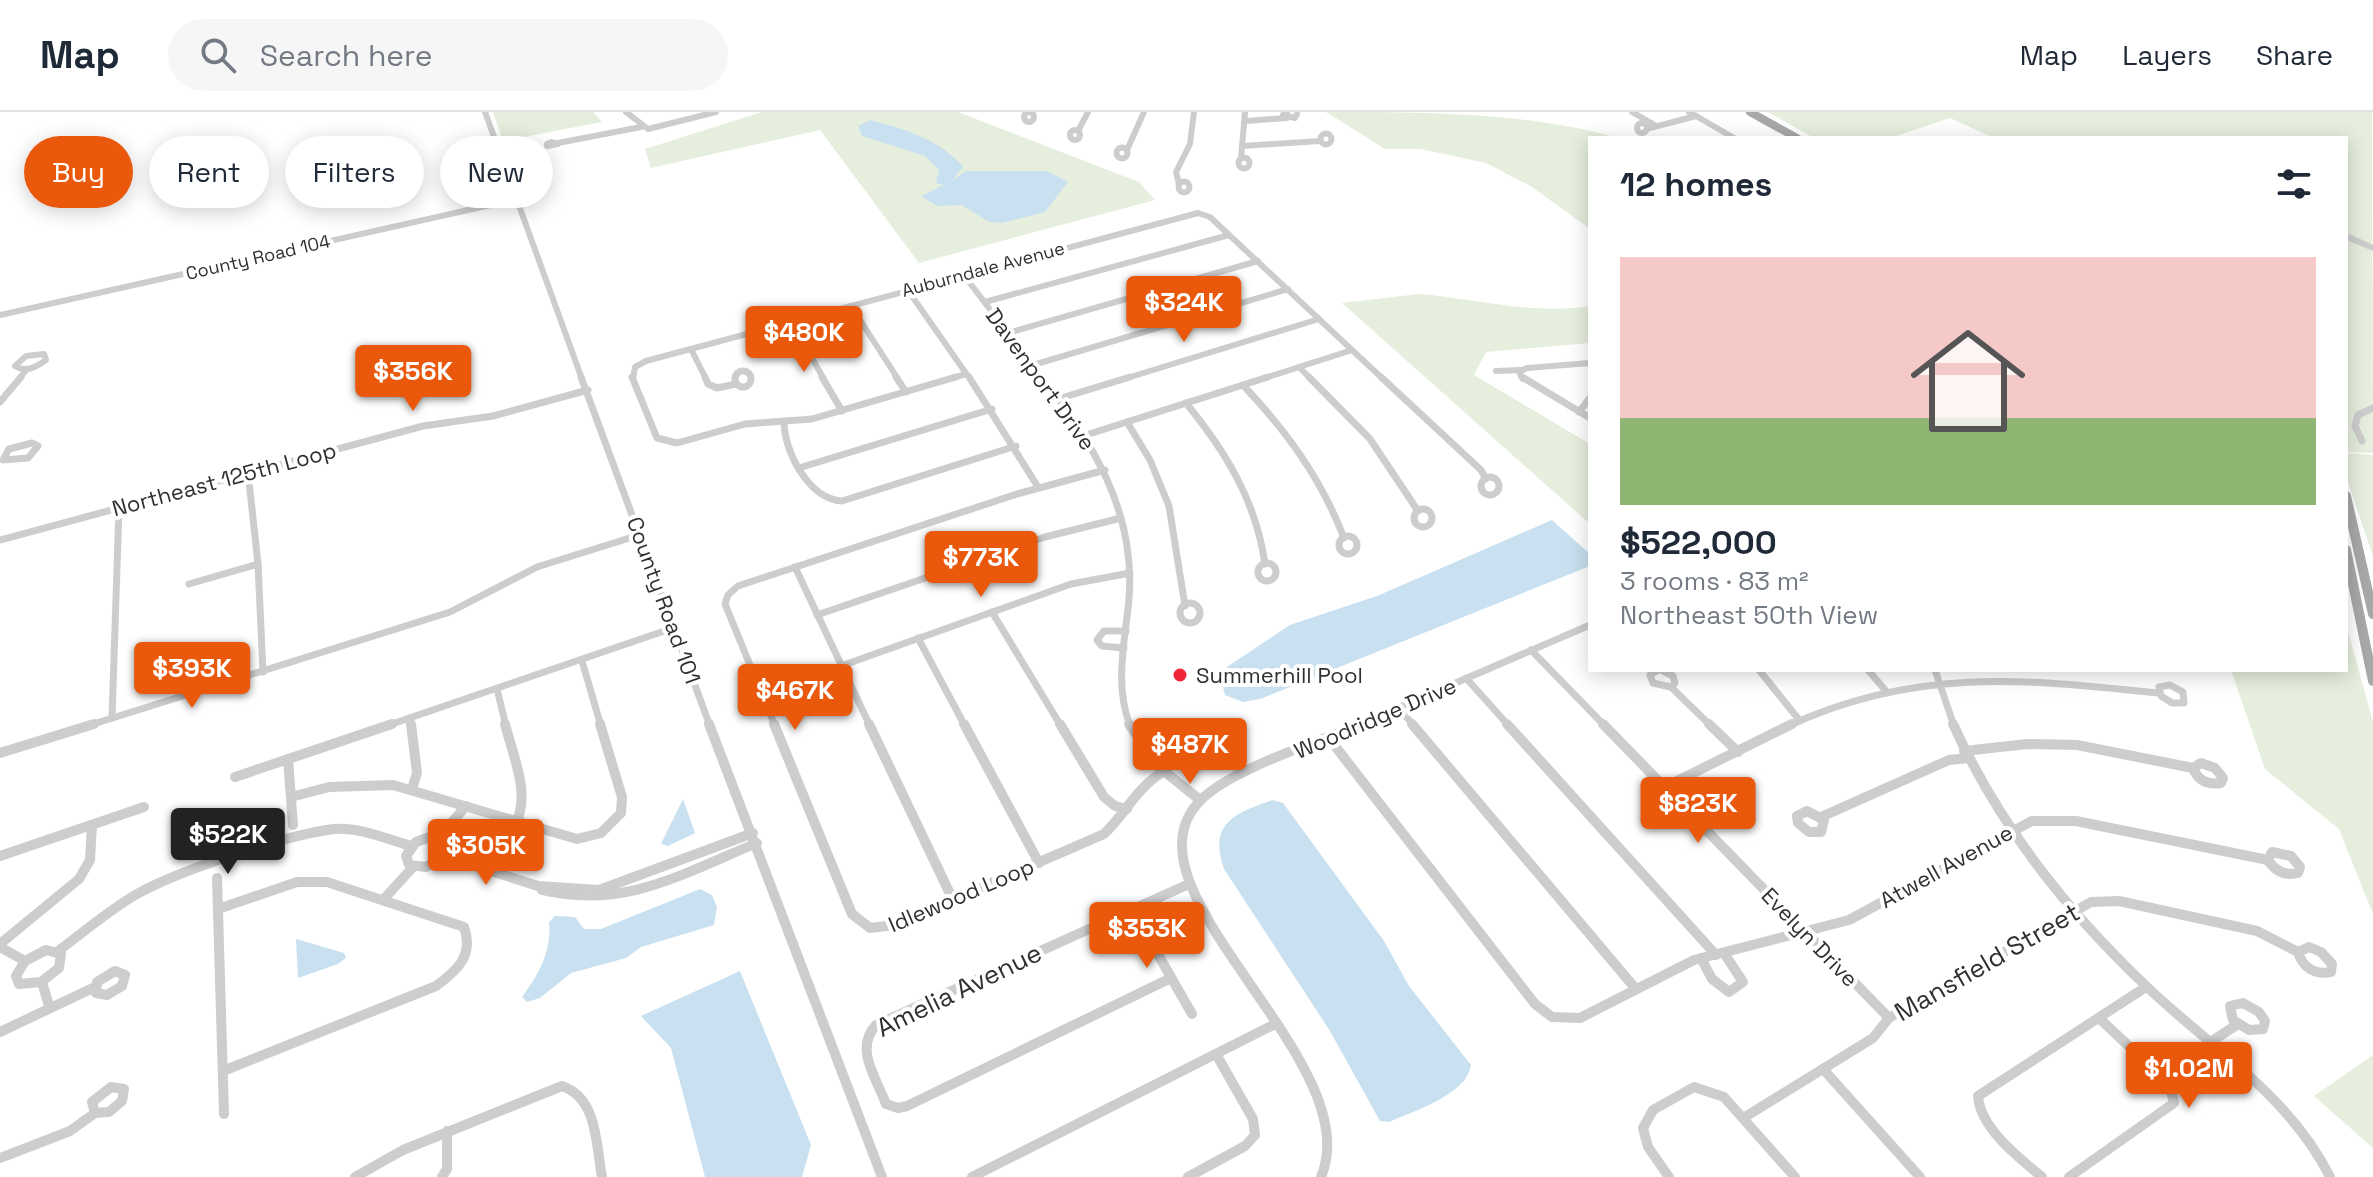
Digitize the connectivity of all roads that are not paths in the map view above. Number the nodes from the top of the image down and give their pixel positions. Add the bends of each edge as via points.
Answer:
1 (485, 112) edge
2 (636, 112) edge
3 (716, 112) edge
4 (1088, 112) edge
5 (1144, 112) edge
6 (1194, 112) edge
7 (1245, 112) edge
8 (1632, 112) edge
9 (1689, 112) edge
10 (1740, 112) edge
11 (1750, 112) edge
12 (627, 113) edge
13 (1289, 114) edge
14 (1696, 116) junction
15 (1246, 121) junction
16 (641, 127) junction
17 (1078, 131) dead end
18 (494, 136) edge
19 (1731, 136) edge
20 (1783, 136) edge
21 (1793, 136) edge
22 (1320, 141) dead end
23 (558, 143) dead end
24 (1242, 146) junction
25 (1127, 150) dead end
26 (1241, 159) dead end
27 (1179, 184) dead end
28 (477, 208) edge
29 (520, 208) edge
30 (1229, 235) junction
31 (2348, 237) edge
32 (2373, 248) edge
33 (1258, 261) junction
34 (963, 274) junction
35 (907, 289) junction
36 (1288, 289) junction
37 (985, 302) junction
38 (851, 306) junction
39 (0, 315) edge
40 (1319, 319) junction
41 (791, 322) junction
42 (1008, 333) junction
43 (691, 349) junction
44 (1352, 350) junction
45 (1033, 365) junction
46 (1588, 365) edge
47 (1299, 367) junction
48 (27, 369) dead end
49 (1520, 370) junction
50 (1496, 371) dead end
51 (966, 374) junction
52 (736, 384) dead end
53 (1243, 385) junction
54 (588, 390) junction
55 (906, 392) junction
56 (1058, 399) junction
57 (1588, 401) edge
58 (0, 402) edge
59 (1186, 403) junction
60 (2373, 408) edge
61 (992, 409) junction
62 (842, 411) junction
63 (1579, 412) junction
64 (1588, 417) edge
65 (784, 421) junction
66 (1127, 422) junction
67 (1086, 435) junction
68 (2362, 441) dead end
69 (0, 446) edge
70 (1016, 446) junction
71 (9, 449) junction
72 (802, 467) junction
73 (1105, 470) junction
74 (248, 472) junction
75 (1486, 479) dead end
76 (1038, 487) junction
77 (2348, 505) edge
78 (119, 508) junction
79 (1418, 511) dead end
80 (1121, 518) junction
81 (639, 535) junction
82 (1344, 538) dead end
83 (0, 540) edge
84 (2348, 560) edge
85 (258, 564) junction
86 (1265, 564) dead end
87 (795, 567) junction
88 (1130, 573) junction
89 (189, 584) dead end
90 (1185, 606) dead end
91 (992, 612) junction
92 (2373, 614) edge
93 (817, 615) junction
94 (1588, 626) edge
95 (673, 628) junction
96 (1126, 631) junction
97 (918, 638) junction
98 (1124, 648) junction
99 (1531, 650) junction
100 (582, 661) junction
101 (841, 666) junction
102 (263, 672) junction
103 (1655, 672) edge
104 (1664, 672) edge
105 (1761, 672) edge
106 (1870, 672) edge
107 (1936, 672) edge
108 (2000, 675) edge
109 (1466, 678) junction
110 (2373, 681) edge
111 (1938, 682) junction
112 (1671, 687) junction
113 (497, 689) junction
114 (1886, 691) junction
115 (2159, 693) dead end
116 (1398, 707) junction
117 (112, 718) junction
118 (410, 718) junction
119 (1800, 721) junction
120 (1328, 737) junction
121 (1738, 752) junction
122 (0, 753) edge
123 (1966, 754) junction
124 (288, 759) junction
125 (2193, 768) dead end
126 (1161, 773) junction
127 (235, 777) dead end
128 (1665, 787) junction
129 (412, 789) junction
130 (291, 797) junction
131 (1200, 800) junction
132 (466, 806) junction
133 (144, 807) dead end
134 (1127, 809) junction
135 (1821, 817) dead end
136 (516, 822) junction
137 (92, 825) junction
138 (293, 825) dead end
139 (2010, 830) junction
140 (440, 836) junction
141 (755, 838) junction
142 (411, 846) junction
143 (0, 856) edge
144 (444, 856) junction
145 (2268, 860) dead end
146 (1039, 863) junction
147 (413, 867) junction
148 (217, 878) dead end
149 (1189, 884) junction
150 (383, 900) junction
151 (953, 900) junction
152 (218, 909) junction
153 (1132, 909) junction
154 (2072, 910) junction
155 (1806, 933) junction
156 (0, 946) edge
157 (58, 951) junction
158 (2298, 952) dead end
159 (1720, 954) junction
160 (1701, 958) junction
161 (25, 961) junction
162 (1171, 978) junction
163 (42, 982) junction
164 (95, 987) dead end
165 (2146, 987) junction
166 (1635, 988) junction
167 (49, 1006) junction
168 (1192, 1014) dead end
169 (1889, 1018) junction
170 (2099, 1018) junction
171 (1275, 1024) junction
172 (2238, 1024) dead end
173 (0, 1032) edge
174 (2209, 1043) junction
175 (1216, 1054) junction
176 (1823, 1069) junction
177 (223, 1071) junction
178 (95, 1113) dead end
179 (224, 1114) dead end
180 (1745, 1117) junction
181 (447, 1131) junction
182 (0, 1158) edge
183 (355, 1177) edge
184 (442, 1177) edge
185 (602, 1177) edge
186 (882, 1177) edge
187 (972, 1177) edge
188 (1188, 1177) edge
189 (1321, 1177) edge
190 (1669, 1177) edge
191 (1795, 1177) edge
192 (1920, 1177) edge
193 (2042, 1177) edge
194 (2069, 1177) edge
195 (2330, 1177) edge

1 - 18 street, County Road 101
2 - 12 street
3 - 16 street via 665,128
4 - 17 street
5 - 25 street
6 - 27 street via 1190,144 1176,172
7 - 15 street
8 - 14 street via 1653,127
9 - 14 street
10 - 20 main road
11 - 21 main road
12 - 16 street
13 - 15 street
14 - 19 street
15 - 24 street
16 - 23 street
22 - 24 street
24 - 26 street
28 - 39 street, County Road 104
29 - 54 street, County Road 101
30 - 33 street, Auburndale Avenue
30 - 34 street, Auburndale Avenue via 1207,215 1192,213
30 - 37 street
31 - 32 street
33 - 36 street, Auburndale Avenue
33 - 42 street
34 - 35 street, Auburndale Avenue
34 - 37 street, Davenport Drive
35 - 38 street, Auburndale Avenue
35 - 51 street
36 - 40 street, Auburndale Avenue
36 - 45 street
37 - 42 street, Davenport Drive
38 - 41 street, Auburndale Avenue
38 - 55 street
40 - 44 street, Auburndale Avenue
40 - 56 street
41 - 43 street, Auburndale Avenue
41 - 62 street
42 - 45 street, Davenport Drive
43 - 52 street via 708,384
43 - 65 street, Auburndale Avenue via 640,363 631,374 659,440 677,443 745,424
44 - 47 street
44 - 75 street, Auburndale Avenue
45 - 56 street, Davenport Drive
46 - 49 street
47 - 53 street
47 - 79 street via 1375,445
48 - 58 street
49 - 50 street
49 - 63 street via 1523,379
51 - 55 street, Auburndale Avenue
51 - 61 street
53 - 59 street
53 - 82 street via 1304,453
54 - 74 street, Northeast 125th Loop
54 - 81 street, County Road 101
55 - 62 street, Auburndale Avenue
56 - 67 street, Davenport Drive
57 - 63 street
59 - 66 street
59 - 86 street via 1241,480
60 - 68 street via 2358,415 2355,426
61 - 70 street
61 - 72 street
62 - 65 street, Auburndale Avenue
63 - 64 street
65 - 72 street via 784,432
66 - 67 street
66 - 90 street via 1169,506
67 - 73 street, Davenport Drive
69 - 71 street
70 - 72 street via 835,502 816,495
70 - 76 street
71 - 71 street via 26,443 38,446 31,456 15,462 3,460
73 - 76 street, Idlewood Loop
73 - 80 street, Davenport Drive
74 - 78 street, Northeast 125th Loop
74 - 85 street
76 - 87 street, Idlewood Loop
77 - 92 main road
78 - 83 street, Northeast 125th Loop
78 - 117 street
80 - 88 street, Davenport Drive
80 - 93 street via 1054,534
81 - 95 street, County Road 101
81 - 102 street via 537,567 450,612
84 - 110 main road
85 - 89 street
85 - 102 street
87 - 93 street
87 - 151 street, Idlewood Loop via 738,586 725,604 852,914 863,925 886,928
88 - 91 street via 1090,578
88 - 96 street, Davenport Drive
91 - 97 street
91 - 134 street via 1104,797
93 - 101 street
94 - 99 street, Woodridge Drive
95 - 100 street
95 - 141 street, County Road 101
96 - 98 street, Davenport Drive
96 - 98 street via 1104,631 1097,640 1102,646
97 - 101 street
97 - 146 street
98 - 126 street, Davenport Drive via 1124,706
99 - 109 street, Woodridge Drive
99 - 128 street, Evelyn Drive
100 - 113 street
100 - 136 street via 622,797 621,813 601,833 577,839
101 - 151 street
102 - 117 street
103 - 112 street via 1650,675 1653,683
104 - 112 street via 1673,676
105 - 119 street
106 - 114 street
107 - 111 street
108 - 111 street
108 - 115 street
109 - 116 street, Woodridge Drive
109 - 159 street
111 - 114 street
111 - 123 street
112 - 121 street
113 - 118 street
113 - 136 street via 522,795 523,809
114 - 119 street
116 - 120 street, Woodridge Drive
116 - 166 street
117 - 122 street
118 - 124 street
118 - 129 street via 417,773
119 - 121 street
120 - 131 street, Woodridge Drive via 1223,783
120 - 166 street, Atwell Avenue via 1544,1012 1561,1019 1580,1018
121 - 128 street
123 - 125 street via 2027,744 2077,745
123 - 135 street
123 - 139 street
124 - 127 street
124 - 130 street
126 - 131 street, Davenport Drive
126 - 134 street, Idlewood Loop via 1141,786
128 - 155 street, Evelyn Drive
129 - 130 street via 353,784
129 - 132 street
130 - 138 street
131 - 149 street via 1181,841
132 - 136 street
132 - 140 street
133 - 137 street
134 - 146 street, Idlewood Loop via 1104,834
137 - 143 street
137 - 156 street via 90,860 79,879
139 - 145 street, Atwell Avenue via 2032,821 2062,819
139 - 154 street
139 - 155 street, Atwell Avenue via 1849,920
140 - 142 street
140 - 144 street via 448,846
141 - 144 street via 625,895 578,900
141 - 186 street, County Road 101
142 - 147 street via 406,861
142 - 157 street via 336,829 277,842 159,883
144 - 147 street via 433,865
146 - 151 street, Idlewood Loop
147 - 150 street
148 - 152 street
149 - 153 street, Amelia Avenue
149 - 171 street
150 - 152 street via 327,882 297,882
150 - 177 street via 464,927 470,942 457,971 436,986
152 - 177 street
153 - 162 street
153 - 162 street, Amelia Avenue via 870,1030 864,1048 882,1097 891,1106 907,1106
154 - 158 street, Mansfield Street via 2091,902 2119,901 2257,931
154 - 165 street
154 - 169 street, Mansfield Street
155 - 159 street, Atwell Avenue
155 - 169 street, Evelyn Drive
156 - 161 street
157 - 161 street via 46,950
157 - 163 street via 63,958 59,968
159 - 160 street, Atwell Avenue
159 - 160 street via 1743,982 1729,992 1712,979
160 - 166 street, Atwell Avenue
161 - 163 street via 17,971 19,984
162 - 168 street
163 - 167 street
164 - 167 street
165 - 170 street
165 - 174 street
167 - 173 street
169 - 176 street, Mansfield Street via 1873,1038
170 - 193 street via 1978,1096 1977,1107 1985,1120
170 - 194 street via 2169,1084 2174,1103
171 - 175 street
171 - 189 street via 1326,1113 1330,1149
172 - 174 street
174 - 195 street via 2304,1131
175 - 187 street
175 - 188 street via 1253,1119 1255,1135 1245,1146
176 - 180 street, Mansfield Street
176 - 192 street
177 - 179 street
178 - 182 street via 70,1131
180 - 190 street via 1724,1097 1704,1088 1686,1090 1650,1110 1644,1140
180 - 191 street
181 - 183 street
181 - 184 street via 447,1169
181 - 185 street via 551,1088 569,1086 587,1103

